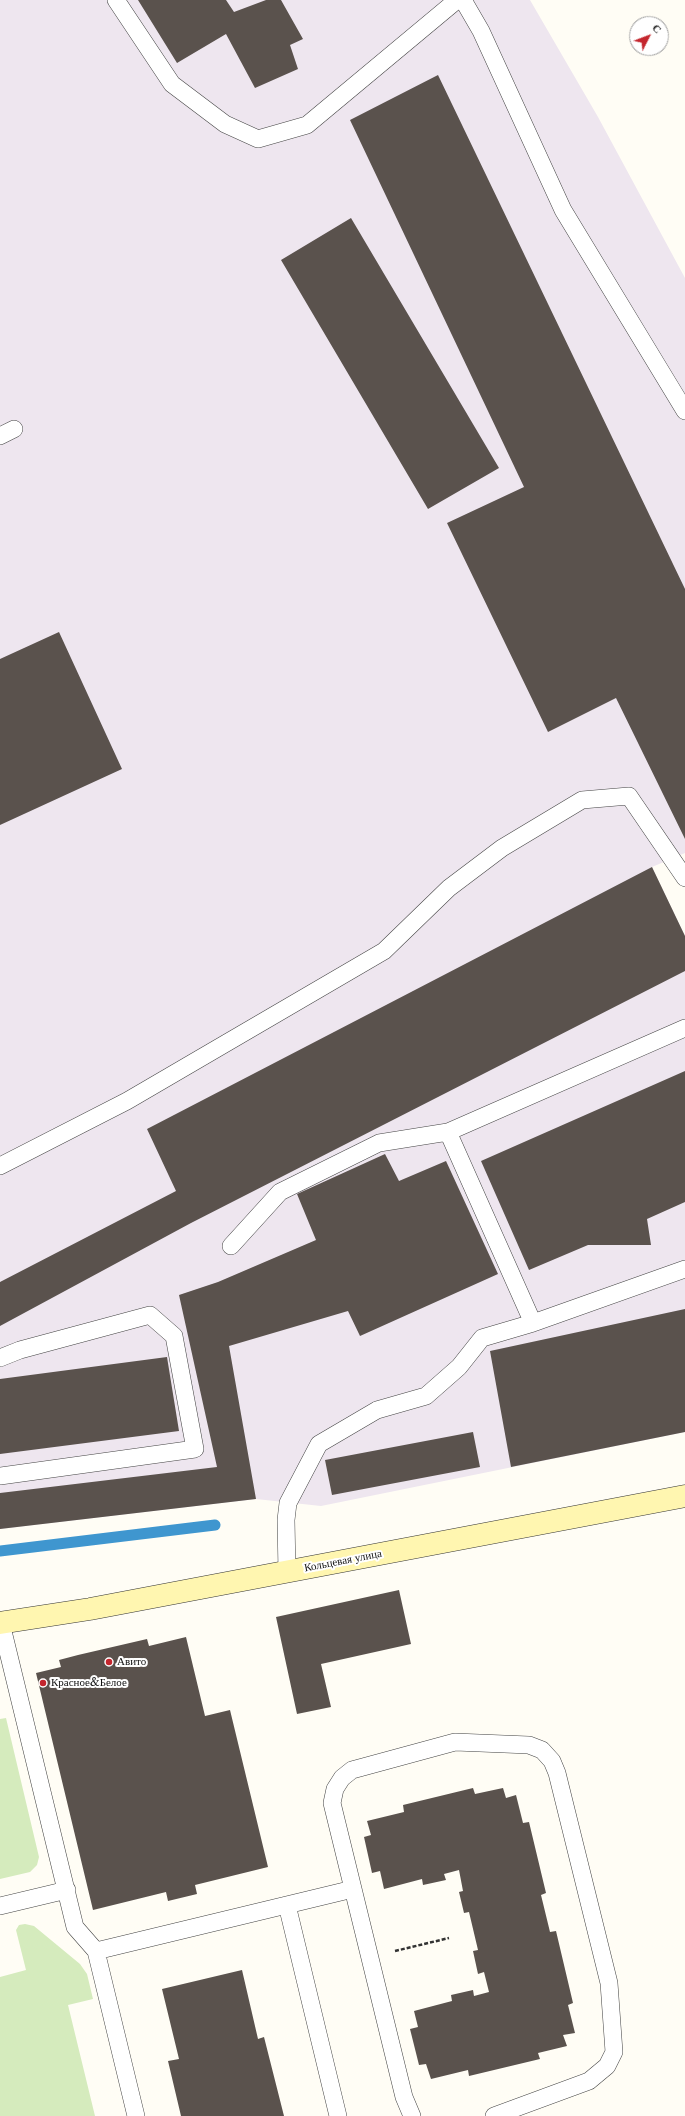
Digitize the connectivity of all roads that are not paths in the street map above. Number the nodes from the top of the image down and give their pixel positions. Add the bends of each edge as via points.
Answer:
1 (116, 0) edge
2 (457, 0) edge
3 (463, 0) edge
4 (685, 411) edge
5 (685, 878) edge
6 (685, 1028) edge
7 (448, 1132) junction
8 (0, 1166) edge
9 (231, 1246) dead end
10 (685, 1269) edge
11 (533, 1323) junction
12 (0, 1358) edge
13 (0, 1476) edge
14 (685, 1496) edge
15 (287, 1572) junction
16 (1, 1623) edge
17 (353, 1889) junction
18 (66, 1890) junction
19 (287, 1905) junction
20 (0, 1906) edge
21 (96, 1951) junction
22 (136, 2116) edge
23 (338, 2116) edge
24 (412, 2116) edge
25 (494, 2116) edge

1 - 2 lane via 172,84 226,124 258,139 307,125
3 - 4 lane via 481,31 563,210
5 - 8 lane via 629,796 582,800 490,857 449,888 384,951 127,1100
6 - 7 lane
7 - 9 lane via 379,1143 280,1192
7 - 11 lane
10 - 11 lane
11 - 15 lane via 482,1338 459,1367 426,1396 377,1410 319,1444 288,1503
12 - 13 lane via 20,1350 150,1315 174,1336 195,1449
14 - 15 street, Кольцевая улица
15 - 16 street, Кольцевая улица
16 - 18 lane
17 - 19 lane
17 - 24 lane via 404,2097
17 - 25 lane via 332,1804 335,1789 342,1778 352,1770 455,1742 529,1745 542,1750 552,1761 609,1983 614,2052 607,2066 589,2081
18 - 20 lane
18 - 21 lane via 75,1927
19 - 21 lane
19 - 23 lane
21 - 22 lane

